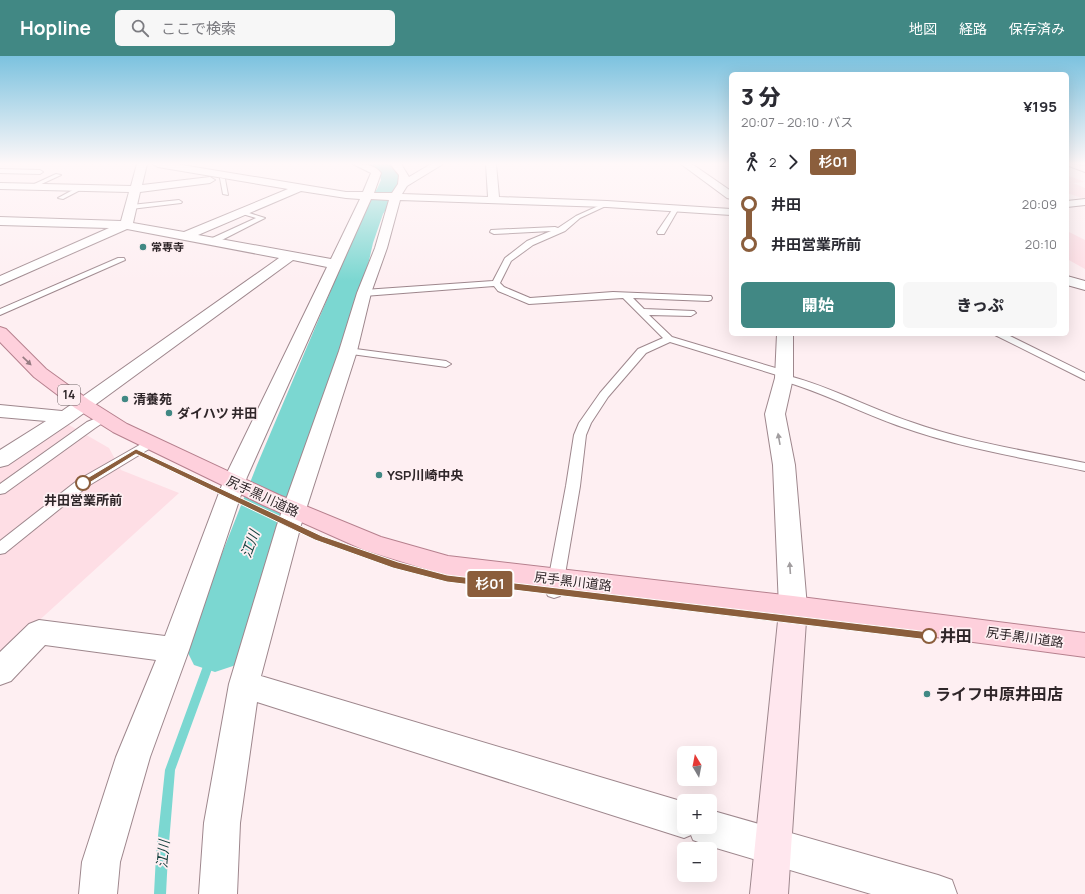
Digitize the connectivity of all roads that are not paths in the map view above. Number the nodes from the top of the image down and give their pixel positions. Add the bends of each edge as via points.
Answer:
1 (132, 203) edge
2 (168, 203) edge
3 (262, 203) edge
4 (364, 203) edge
5 (395, 203) edge
6 (582, 203) edge
7 (607, 204) junction
8 (131, 207) junction
9 (676, 208) junction
10 (241, 212) junction
11 (729, 212) edge
12 (0, 221) edge
13 (126, 225) junction
14 (562, 229) junction
15 (494, 232) dead end
16 (661, 232) dead end
17 (185, 236) junction
18 (211, 242) junction
19 (289, 257) junction
20 (121, 260) dead end
21 (334, 264) junction
22 (0, 281) edge
23 (1069, 281) edge
24 (496, 283) junction
25 (1085, 286) edge
26 (364, 293) junction
27 (625, 295) junction
28 (708, 298) dead end
29 (0, 312) edge
30 (641, 312) junction
31 (691, 313) dead end
32 (0, 332) edge
33 (785, 336) edge
34 (1002, 336) edge
35 (670, 339) junction
36 (348, 351) junction
37 (0, 353) edge
38 (446, 364) dead end
39 (785, 376) junction
40 (1085, 377) edge
41 (0, 411) edge
42 (72, 411) junction
43 (97, 422) junction
44 (143, 447) junction
45 (0, 460) edge
46 (1085, 467) edge
47 (232, 489) junction
48 (0, 490) edge
49 (291, 518) junction
50 (0, 549) edge
51 (554, 586) junction
52 (792, 614) junction
53 (1085, 646) edge
54 (174, 650) junction
55 (1085, 656) edge
56 (0, 672) edge
57 (244, 684) junction
58 (677, 818) edge
59 (717, 830) edge
60 (772, 847) junction
61 (98, 894) edge
62 (218, 894) edge
63 (769, 894) edge
64 (938, 894) edge

1 - 8 street
2 - 8 lane
3 - 10 street
4 - 21 street
5 - 26 street
6 - 7 street
7 - 9 street
7 - 14 lane via 578,217
8 - 13 street
9 - 11 street
9 - 16 lane
10 - 17 street
10 - 18 lane via 262,218
12 - 13 street
13 - 17 street
13 - 22 street
14 - 15 lane
14 - 24 lane via 530,244 508,260
17 - 18 street
18 - 19 street
19 - 21 street
19 - 42 street
20 - 29 lane
21 - 47 street
23 - 25 street
24 - 26 lane
24 - 27 lane via 502,289 529,301
26 - 36 street
27 - 28 lane
27 - 30 lane
30 - 31 lane
30 - 35 lane
32 -> 42 main road, 尻手黒川道路 / 14
33 - 39 street
34 - 40 lane
35 - 39 lane
35 - 51 lane via 642,351 604,395 585,423 580,435
36 - 38 lane
36 - 49 street
37 - 42 main road, 尻手黒川道路 / 14 via 25,379
39 - 46 lane via 859,404 889,419 943,435
52 -> 39 street via 784,465 775,414
41 - 42 street
42 - 43 main road, 尻手黒川道路 / 14
42 - 45 street
43 - 44 main road, 尻手黒川道路 / 14
43 - 48 lane
44 - 47 main road, 尻手黒川道路 / 14
44 - 50 lane via 83,483
47 - 49 main road, 尻手黒川道路 / 14
47 - 54 street
49 - 51 main road, 尻手黒川道路 / 14 via 448,566
49 - 57 street
51 - 52 main road, 尻手黒川道路 / 14
52 - 53 main road, 尻手黒川道路 / 14
52 - 55 main road, 尻手黒川道路 / 14
52 - 60 street
54 - 56 street via 39,632
54 - 61 street via 134,758 101,862
57 - 58 street
57 - 62 street via 222,823
59 - 60 street
60 - 63 street
60 - 64 street

